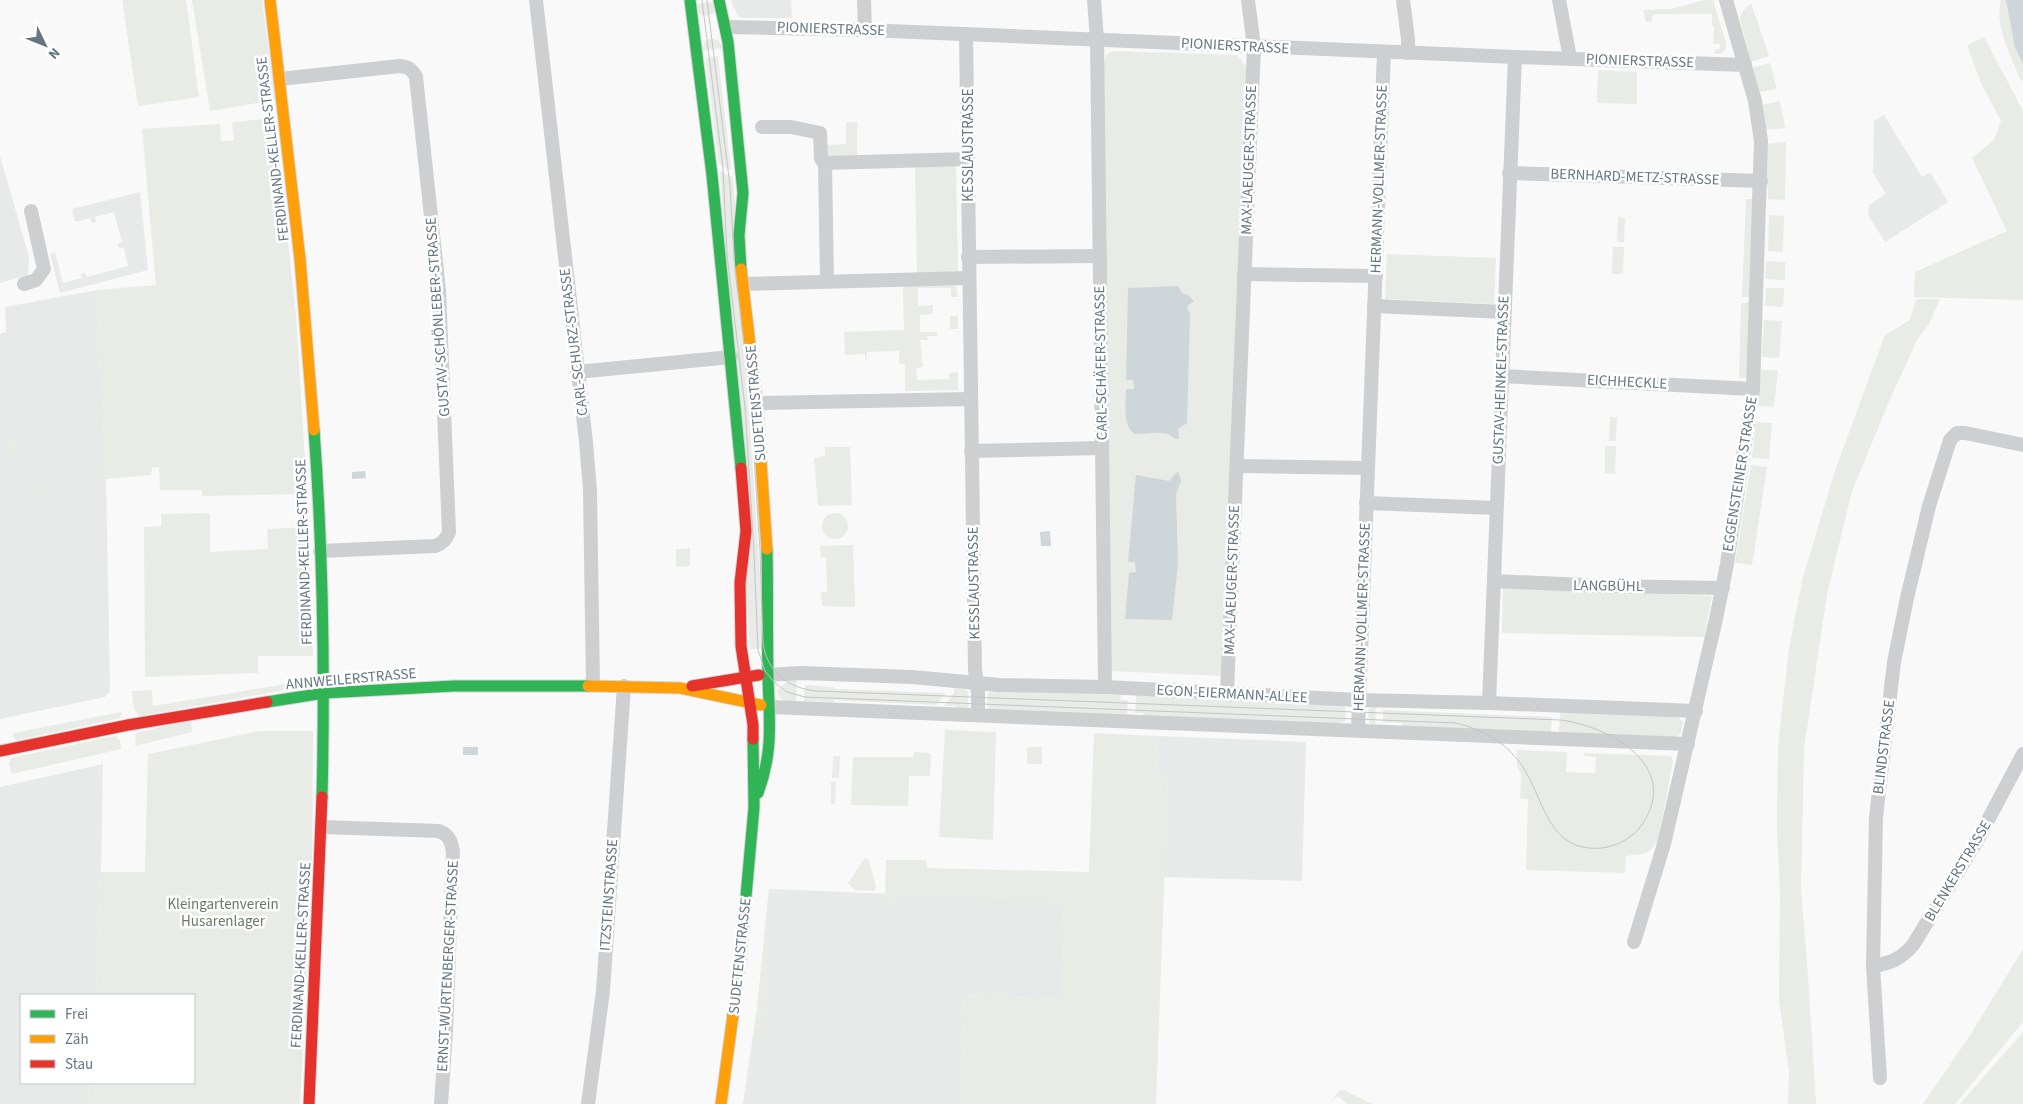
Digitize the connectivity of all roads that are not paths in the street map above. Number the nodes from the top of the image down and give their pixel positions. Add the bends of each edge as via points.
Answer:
1 (270, 0) edge
2 (536, 0) edge
3 (690, 0) edge
4 (719, 0) edge
5 (864, 0) edge
6 (1094, 0) edge
7 (1248, 0) edge
8 (1403, 0) edge
9 (1559, 0) edge
10 (1731, 1) edge
11 (710, 28) junction
12 (865, 30) junction
13 (966, 34) junction
14 (1097, 39) junction
15 (1254, 47) junction
16 (1384, 52) junction
17 (1408, 53) junction
18 (1515, 57) junction
19 (1570, 58) junction
20 (1745, 65) junction
21 (280, 79) junction
22 (762, 127) dead end
23 (968, 159) junction
24 (825, 163) junction
25 (1509, 172) junction
26 (1761, 181) junction
27 (31, 211) dead end
28 (1100, 256) junction
29 (968, 257) junction
30 (1244, 274) junction
31 (1376, 276) junction
32 (968, 278) junction
33 (828, 281) junction
34 (24, 284) dead end
35 (744, 284) junction
36 (1374, 306) junction
37 (1504, 312) junction
38 (731, 357) junction
39 (577, 372) junction
40 (1501, 376) junction
41 (1753, 389) junction
42 (970, 399) junction
43 (757, 403) junction
44 (2023, 445) edge
45 (1102, 448) junction
46 (971, 450) junction
47 (1237, 466) junction
48 (1368, 468) junction
49 (1366, 503) junction
50 (1496, 508) junction
51 (320, 550) junction
52 (1494, 582) junction
53 (1722, 588) junction
54 (768, 675) junction
55 (746, 676) junction
56 (977, 683) junction
57 (593, 685) junction
58 (624, 686) junction
59 (1105, 687) junction
60 (680, 688) junction
61 (1228, 693) junction
62 (324, 694) junction
63 (1359, 700) junction
64 (750, 702) junction
65 (1489, 703) junction
66 (770, 707) junction
67 (1696, 711) junction
68 (978, 714) junction
69 (1358, 730) junction
70 (1688, 744) junction
71 (0, 752) edge
72 (2023, 754) edge
73 (754, 806) junction
74 (322, 827) junction
75 (1634, 942) dead end
76 (1873, 966) junction
77 (1880, 1078) dead end
78 (309, 1104) edge
79 (441, 1104) edge
80 (588, 1104) edge
81 (721, 1104) edge

1 - 21 street, FERDINAND-KELLER-STRASSE
2 - 39 street, CARL-SCHURZ-STRASSE
3 - 11 street, SUDETENSTRASSE
4 - 11 street, SUDETENSTRASSE
5 - 12 street
6 - 14 street, CARL-SCHÄFER-STRASSE
7 - 15 street, MAX-LAEUGER-STRASSE
8 - 17 street
9 - 19 street
10 - 20 street, EGGENSTEINER STRASSE
11 - 12 street, PIONIERSTRASSE
11 - 35 street, SUDETENSTRASSE via 743,194 740,235
11 - 38 street, SUDETENSTRASSE
12 - 13 street, PIONIERSTRASSE
13 - 14 street, PIONIERSTRASSE
13 - 23 street, KESSLAUSTRASSE
14 - 15 street, PIONIERSTRASSE
14 - 28 street, CARL-SCHÄFER-STRASSE
15 - 16 street, PIONIERSTRASSE
15 - 30 street, MAX-LAEUGER-STRASSE
16 - 17 street, PIONIERSTRASSE
16 - 31 street, HERMANN-VOLLMER-STRASSE
17 - 18 street, PIONIERSTRASSE
18 - 19 street, PIONIERSTRASSE
18 - 25 street, GUSTAV-HEINKEL-STRASSE
19 - 20 street, PIONIERSTRASSE
20 - 26 street, EGGENSTEINER STRASSE via 1760,133
21 - 51 street, FERDINAND-KELLER-STRASSE via 310,356
21 - 51 street, GUSTAV-SCHÖNLEBER-STRASSE via 400,66 413,72 416,76 439,290 448,536 435,546
22 - 24 street via 791,127 820,133 821,159
23 - 24 street
23 - 29 street, KESSLAUSTRASSE
24 - 33 street
25 - 26 street, BERNHARD-METZ-STRASSE
25 - 37 street, GUSTAV-HEINKEL-STRASSE
26 - 41 street, EGGENSTEINER STRASSE
27 - 34 street via 44,269 36,280
28 - 29 street
28 - 45 street, CARL-SCHÄFER-STRASSE
29 - 32 street, KESSLAUSTRASSE
30 - 31 street
30 - 47 street, MAX-LAEUGER-STRASSE
31 - 36 street, HERMANN-VOLLMER-STRASSE
32 - 33 street
32 - 42 street, KESSLAUSTRASSE
33 - 35 street
35 - 43 street, SUDETENSTRASSE
36 - 37 street
36 - 48 street, HERMANN-VOLLMER-STRASSE
37 - 40 street, GUSTAV-HEINKEL-STRASSE
38 - 39 street, SUDETENSTRASSE
38 - 55 street, SUDETENSTRASSE via 745,508 740,592 741,646
39 - 57 street, CARL-SCHURZ-STRASSE via 590,490
40 - 41 street, EICHHECKLE
40 - 50 street, GUSTAV-HEINKEL-STRASSE
41 - 53 street, EGGENSTEINER STRASSE
42 - 43 street
42 - 46 street, KESSLAUSTRASSE
43 - 54 street, SUDETENSTRASSE via 767,542
44 - 76 street, BLINDSTRASSE via 1957,433 1950,440 1929,506 1894,662 1876,817
45 - 46 street
45 - 59 street, CARL-SCHÄFER-STRASSE
46 - 56 street, KESSLAUSTRASSE
47 - 48 street
47 - 61 street, MAX-LAEUGER-STRASSE
48 - 49 street, HERMANN-VOLLMER-STRASSE
49 - 50 street, HERMANN-VOLLMER-STRASSE
49 - 63 street, HERMANN-VOLLMER-STRASSE
50 - 52 street, GUSTAV-HEINKEL-STRASSE
51 - 62 street, FERDINAND-KELLER-STRASSE
52 - 53 street, LANGBÜHL
52 - 65 street, GUSTAV-HEINKEL-STRASSE
53 - 67 street, EGGENSTEINER STRASSE
54 - 55 street, ANNWEILERSTRASSE
54 - 56 street, EGON-EIERMANN-ALLEE via 912,677
54 - 66 street, SUDETENSTRASSE
55 - 60 street, ANNWEILERSTRASSE
55 - 64 street, SUDETENSTRASSE
56 - 59 street, EGON-EIERMANN-ALLEE
56 - 68 street, KESSLAUSTRASSE
57 - 58 street, ANNWEILERSTRASSE
57 - 62 street, ANNWEILERSTRASSE via 454,686
58 - 60 street, ANNWEILERSTRASSE
58 - 80 street, ITZSTEINSTRASSE via 603,991
59 - 61 street, EGON-EIERMANN-ALLEE
60 - 64 street, ANNWEILERSTRASSE
61 - 63 street, EGON-EIERMANN-ALLEE
62 - 71 street, ANNWEILERSTRASSE via 128,725
62 - 74 street, FERDINAND-KELLER-STRASSE
63 - 65 street, EGON-EIERMANN-ALLEE
63 - 69 street, HERMANN-VOLLMER-STRASSE
64 - 66 street, ANNWEILERSTRASSE
64 - 73 street, SUDETENSTRASSE
65 - 67 street, EGON-EIERMANN-ALLEE
66 - 68 street, EGON-EIERMANN-ALLEE
66 - 73 street, SUDETENSTRASSE via 765,774
67 - 70 street, EGGENSTEINER STRASSE
68 - 69 street, EGON-EIERMANN-ALLEE
69 - 70 street, EGON-EIERMANN-ALLEE
70 - 75 street, EGGENSTEINER STRASSE via 1664,844
72 - 76 street, BLENKERSTRASSE via 1982,832 1913,945 1892,963
73 - 81 street, SUDETENSTRASSE via 740,963
74 - 78 street, FERDINAND-KELLER-STRASSE
74 - 79 street, ERNST-WÜRTENBERGER-STRASSE via 439,831 449,837 453,851
76 - 77 street, BLINDSTRASSE

